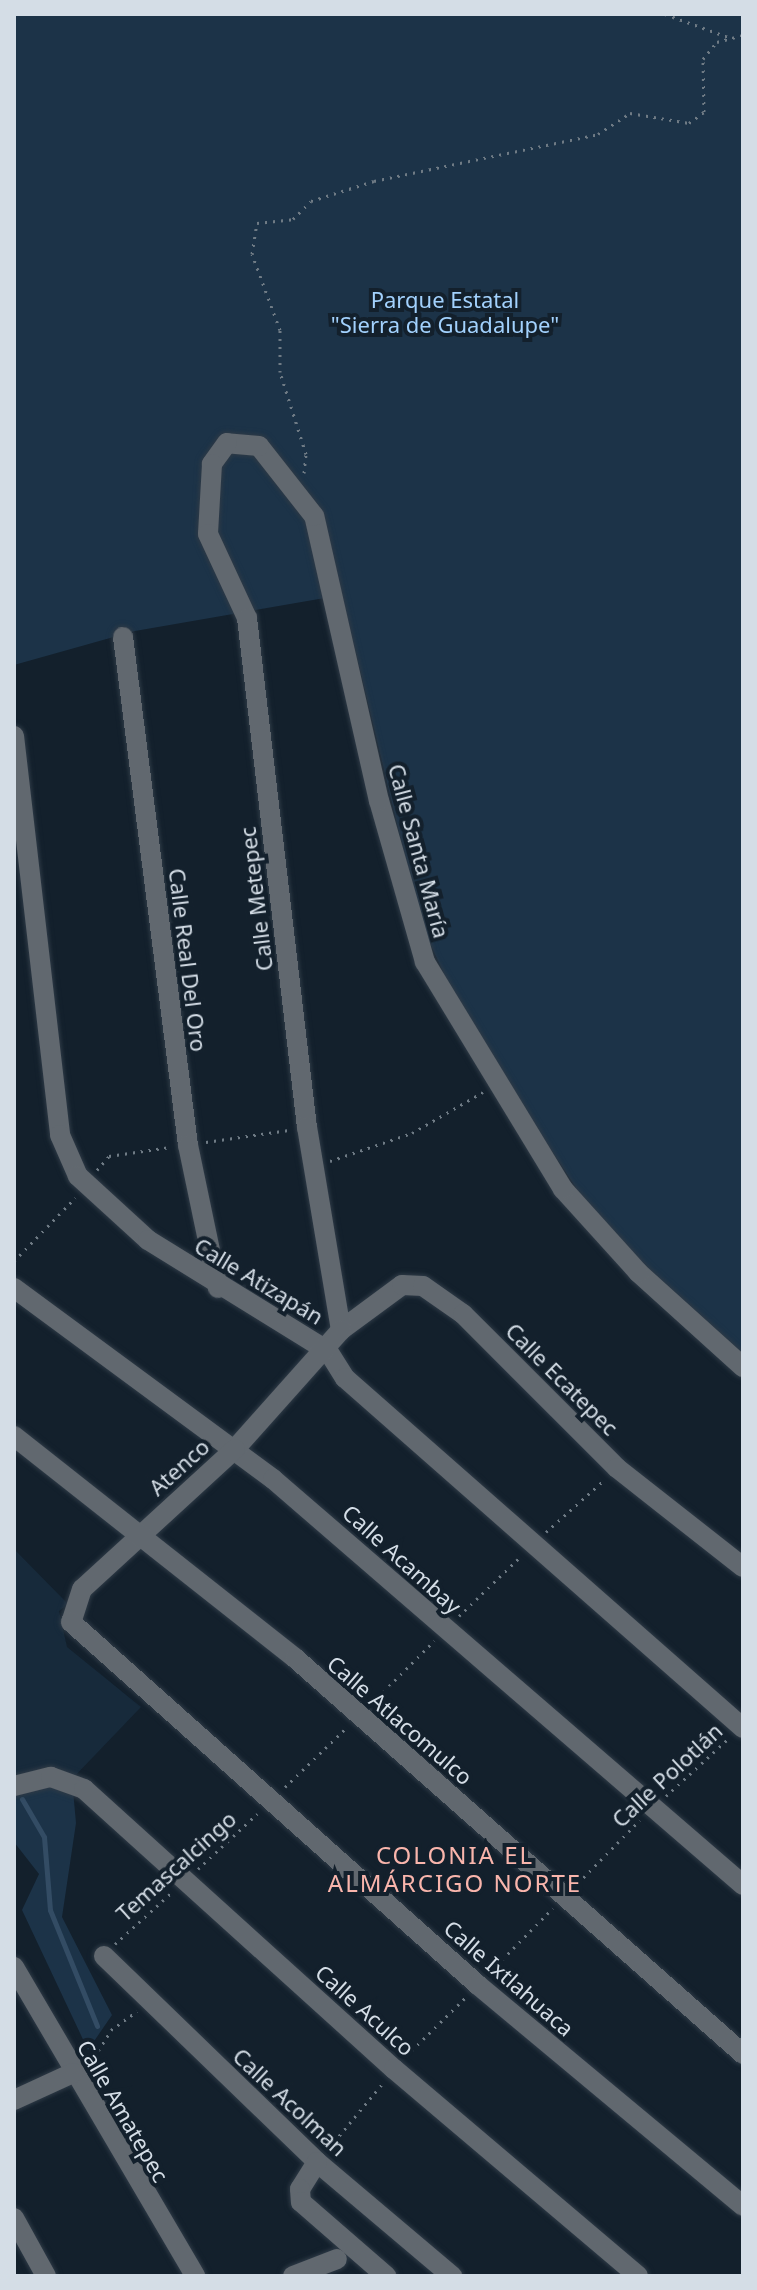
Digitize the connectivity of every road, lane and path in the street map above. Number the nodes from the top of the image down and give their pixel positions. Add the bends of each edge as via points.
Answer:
1 (665, 14) edge
2 (743, 35) edge
3 (735, 37) junction
4 (220, 447) joint
5 (298, 487) junction
6 (123, 637) dead end
7 (14, 736) edge
8 (497, 1083) junction
9 (307, 1127) junction
10 (188, 1145) junction
11 (316, 1166) junction
12 (85, 1185) junction
13 (14, 1261) edge
14 (14, 1288) edge
15 (218, 1288) junction
16 (341, 1330) junction
17 (328, 1351) junction
18 (743, 1367) edge
19 (14, 1436) edge
20 (235, 1449) junction
21 (141, 1533) junction
22 (743, 1567) edge
23 (71, 1622) joint
24 (742, 1728) edge
25 (14, 1786) edge
26 (271, 1801) junction
27 (652, 1809) junction
28 (186, 1880) junction
29 (743, 1885) edge
30 (566, 1895) junction
31 (104, 1956) joint
32 (14, 1967) edge
33 (478, 1985) junction
34 (149, 2003) junction
35 (743, 2054) edge
36 (394, 2069) junction
37 (73, 2073) junction
38 (14, 2100) edge
39 (317, 2162) junction
40 (743, 2206) edge
41 (14, 2218) edge
42 (340, 2260) edge
43 (46, 2276) edge
44 (195, 2276) edge
45 (293, 2276) edge
46 (386, 2276) edge
47 (452, 2276) edge
48 (638, 2276) edge

1 - 3 path
2 - 3 path
3 - 5 path via 717,42 703,59 704,112 689,123 630,113 598,134 374,181 311,201 293,219 257,223 252,254 280,330 280,372 306,454
4 - 5 street, Calle Santa María via 243,440 259,446
4 - 9 street, Calle Metepec via 206,506 208,534 247,618
5 - 8 street, Calle Santa María via 320,536 411,927
6 - 10 street, Calle Real Del Oro
7 - 12 street, Calle Atizapán via 60,1135
8 - 11 path via 412,1133
8 - 18 street, Calle Santa María via 582,1212
9 - 10 path
9 - 11 street, Calle Metepec
10 - 12 path via 109,1156
10 - 15 street, Calle Real Del Oro
11 - 16 street, Calle Metepec
12 - 13 path
12 - 15 street, Calle Atizapán
14 - 20 street, Calle Acambay
15 - 17 street, Calle Atizapán
16 - 17 street
16 - 22 street, Calle Ecatepec via 402,1285 423,1286 463,1314 617,1468
17 - 20 street, Atenco
17 - 24 street, Calle Atizapán via 345,1378
19 - 21 street, Calle Atlacomulco
20 - 21 street, Atenco
20 - 27 street, Calle Acambay
21 - 23 street, Atenco via 75,1598
21 - 30 street, Calle Atlacomulco
23 - 26 street, Calle Ixtlahuaca
24 - 27 path, Calle Polotlán
25 - 28 street, Calle Aculco via 62,1778 84,1789
26 - 28 path, Temascalcingo
26 - 33 street, Calle Ixtlahuaca
27 - 29 street, Calle Acambay
27 - 30 path, Calle Polotlán
28 - 31 path, Temascalcingo
28 - 36 street, Calle Aculco
30 - 33 path, Calle Polotlán
30 - 35 street, Calle Atlacomulco
31 - 34 street, Calle Acolman
32 - 37 street, Calle Amatepec
33 - 36 path, Calle Polotlán
33 - 40 street, Calle Ixtlahuaca
34 - 37 path via 111,2030 96,2060
34 - 39 street, Calle Acolman
36 - 39 path, Calle Polotlán
36 - 48 street, Calle Aculco
37 - 38 street
37 - 44 street, Calle Amatepec
39 - 42 street via 300,2197
39 - 47 street, Calle Acolman
41 - 43 street
42 - 45 street
42 - 46 street

